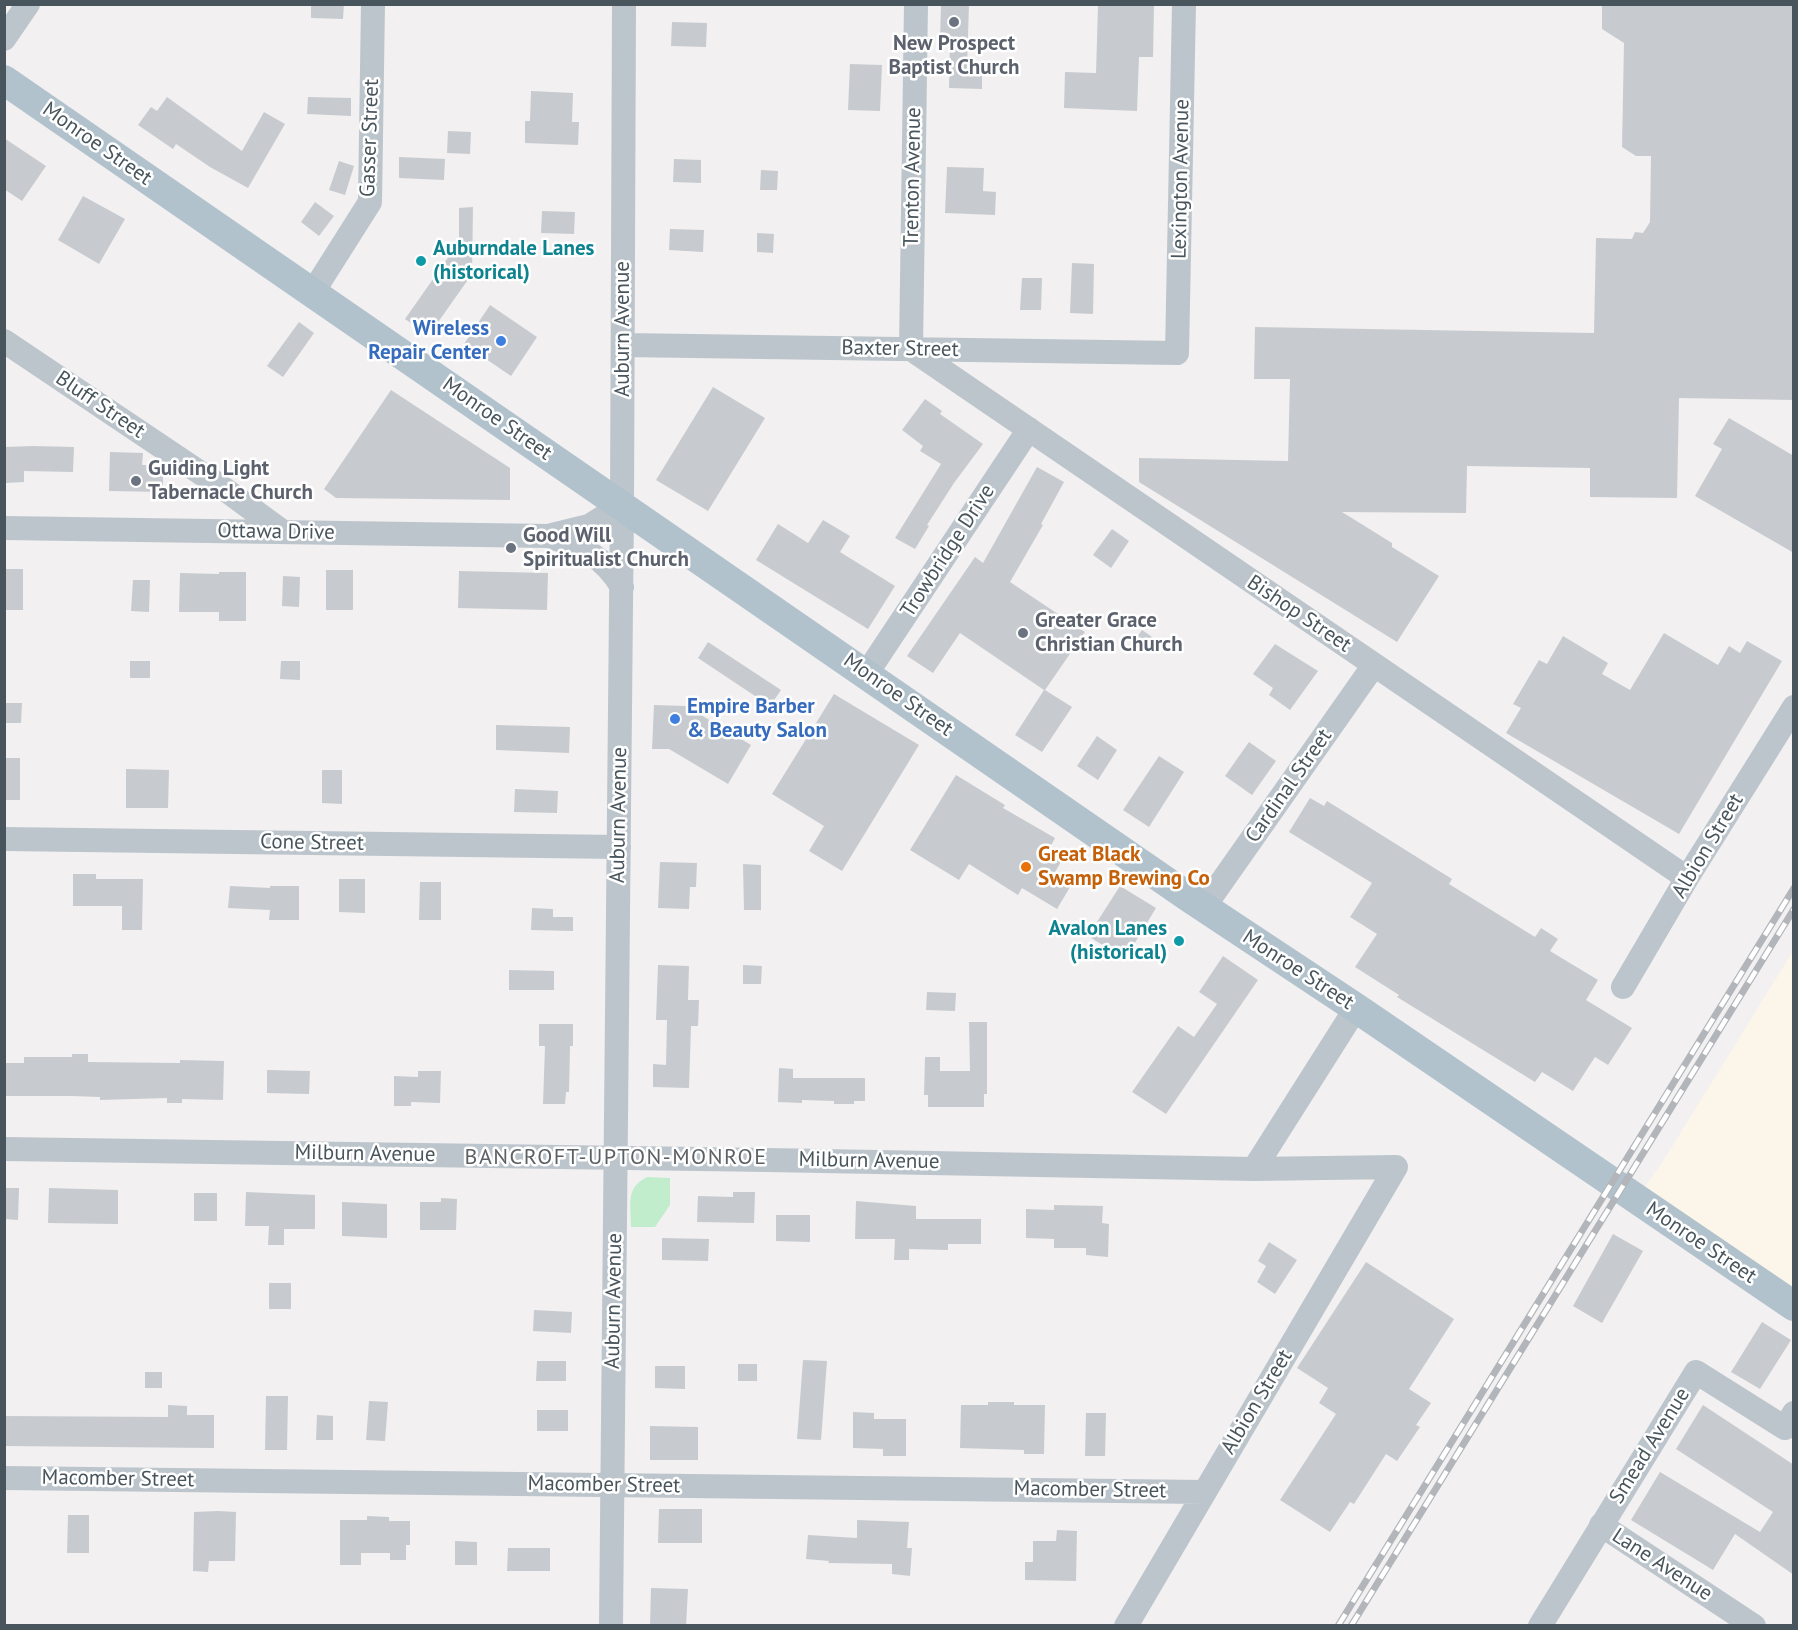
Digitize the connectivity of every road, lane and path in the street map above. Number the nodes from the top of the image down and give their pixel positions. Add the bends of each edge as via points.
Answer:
1 (28, 4) edge
2 (373, 4) edge
3 (624, 4) edge
4 (916, 4) edge
5 (1184, 4) edge
6 (4, 39) edge
7 (4, 80) edge
8 (313, 292) junction
9 (4, 340) edge
10 (623, 345) junction
11 (911, 349) junction
12 (1177, 353) joint
13 (1029, 429) junction
14 (622, 505) junction
15 (4, 528) edge
16 (284, 532) junction
17 (548, 536) junction
18 (622, 587) junction
19 (1374, 664) junction
20 (867, 673) junction
21 (1794, 707) edge
22 (4, 839) edge
23 (619, 847) junction
24 (1687, 878) junction
25 (1204, 907) junction
26 (1623, 987) dead end
27 (1356, 1008) junction
28 (4, 1149) edge
29 (616, 1158) junction
30 (1254, 1169) junction
31 (1389, 1179) joint
32 (1794, 1306) edge
33 (1794, 1413) edge
34 (4, 1478) edge
35 (612, 1485) junction
36 (1204, 1492) junction
37 (1601, 1525) junction
38 (611, 1626) edge
39 (1126, 1626) edge
40 (1540, 1626) edge
41 (1754, 1626) edge

1 - 6 street
2 - 8 street, Gasser Street via 370,202
3 - 10 street, Auburn Avenue
4 - 11 street, Trenton Avenue
5 - 12 street, Lexington Avenue
7 - 8 main road, Monroe Street
8 - 14 main road, Monroe Street
9 - 16 street, Bluff Street
10 - 11 street, Baxter Street
10 - 14 street, Auburn Avenue
11 - 12 street, Baxter Street
11 - 13 street, Bishop Street
13 - 19 street, Bishop Street
13 - 20 street, Trowbridge Drive
14 - 17 street, Ottawa Drive via 589,526
14 - 18 street, Auburn Avenue
14 - 20 main road, Monroe Street
15 - 16 street, Ottawa Drive
16 - 17 street, Ottawa Drive
17 - 18 street, Ottawa Drive via 585,549 612,572
18 - 23 street, Auburn Avenue
19 - 24 street, Bishop Street
19 - 25 street, Cardinal Street
20 - 25 main road, Monroe Street
21 - 24 street, Albion Street
22 - 23 street, Cone Street
23 - 29 street, Auburn Avenue
24 - 26 street, Albion Street
25 - 27 main road, Monroe Street
27 - 30 street
27 - 32 main road, Monroe Street
28 - 29 street, Milburn Avenue
29 - 30 street, Milburn Avenue
29 - 35 street, Auburn Avenue
30 - 31 street, Milburn Avenue via 1396,1167
31 - 36 street, Albion Street
33 - 37 street, Smead Avenue via 1785,1428 1696,1372
34 - 35 street, Macomber Street
35 - 36 street, Macomber Street
35 - 38 street, Auburn Avenue
36 - 39 street, Albion Street
37 - 40 street, Smead Avenue
37 - 41 street, Lane Avenue

